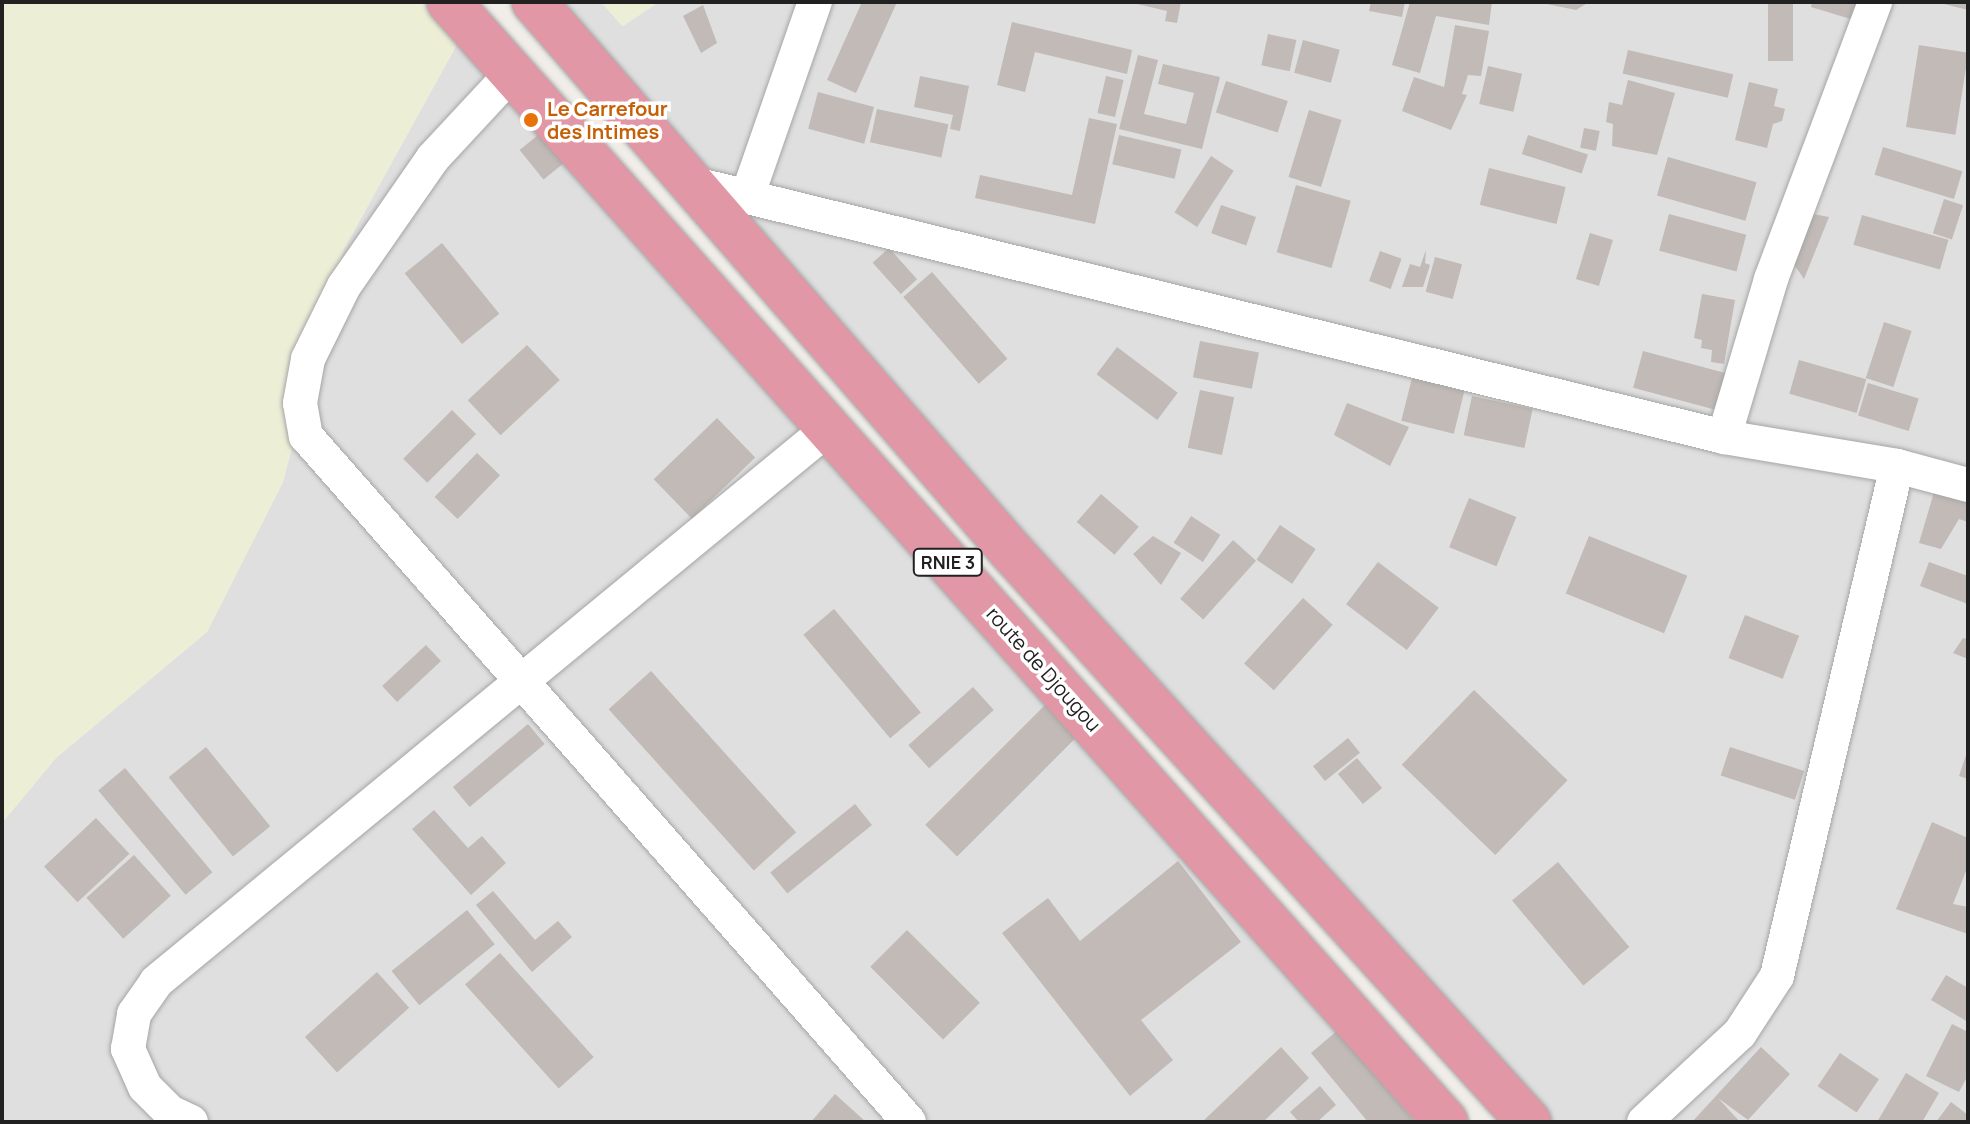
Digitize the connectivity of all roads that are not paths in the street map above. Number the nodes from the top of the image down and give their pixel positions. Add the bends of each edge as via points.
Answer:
1 (449, 2) edge
2 (534, 2) edge
3 (815, 2) edge
4 (1875, 2) edge
5 (512, 73) junction
6 (691, 183) junction
7 (748, 194) junction
8 (829, 428) junction
9 (1724, 437) junction
10 (1897, 466) junction
11 (1968, 485) edge
12 (1010, 550) junction
13 (969, 585) junction
14 (525, 679) junction
15 (191, 1122) edge
16 (909, 1122) edge
17 (1446, 1122) edge
18 (1529, 1122) edge
19 (1644, 1122) edge

1 - 5 highway, route de Djougou / RNIE 3
2 - 6 highway, RNIE 3
3 - 7 street
4 - 9 street via 1771,279
5 - 8 highway, route de Djougou / RNIE 3
5 - 14 street via 433,158 344,286 308,359 300,403 306,436
6 - 7 street
6 - 12 highway, RNIE 3
7 - 9 street
8 - 13 highway, route de Djougou / RNIE 3
8 - 14 street
9 - 10 street
10 - 11 street
10 - 19 street via 1854,667 1777,976 1740,1033
12 - 13 highway
12 - 18 highway, RNIE 3
13 - 17 highway, route de Djougou / RNIE 3
14 - 15 street via 156,982 134,1014 128,1049 145,1087 170,1112
14 - 16 street

